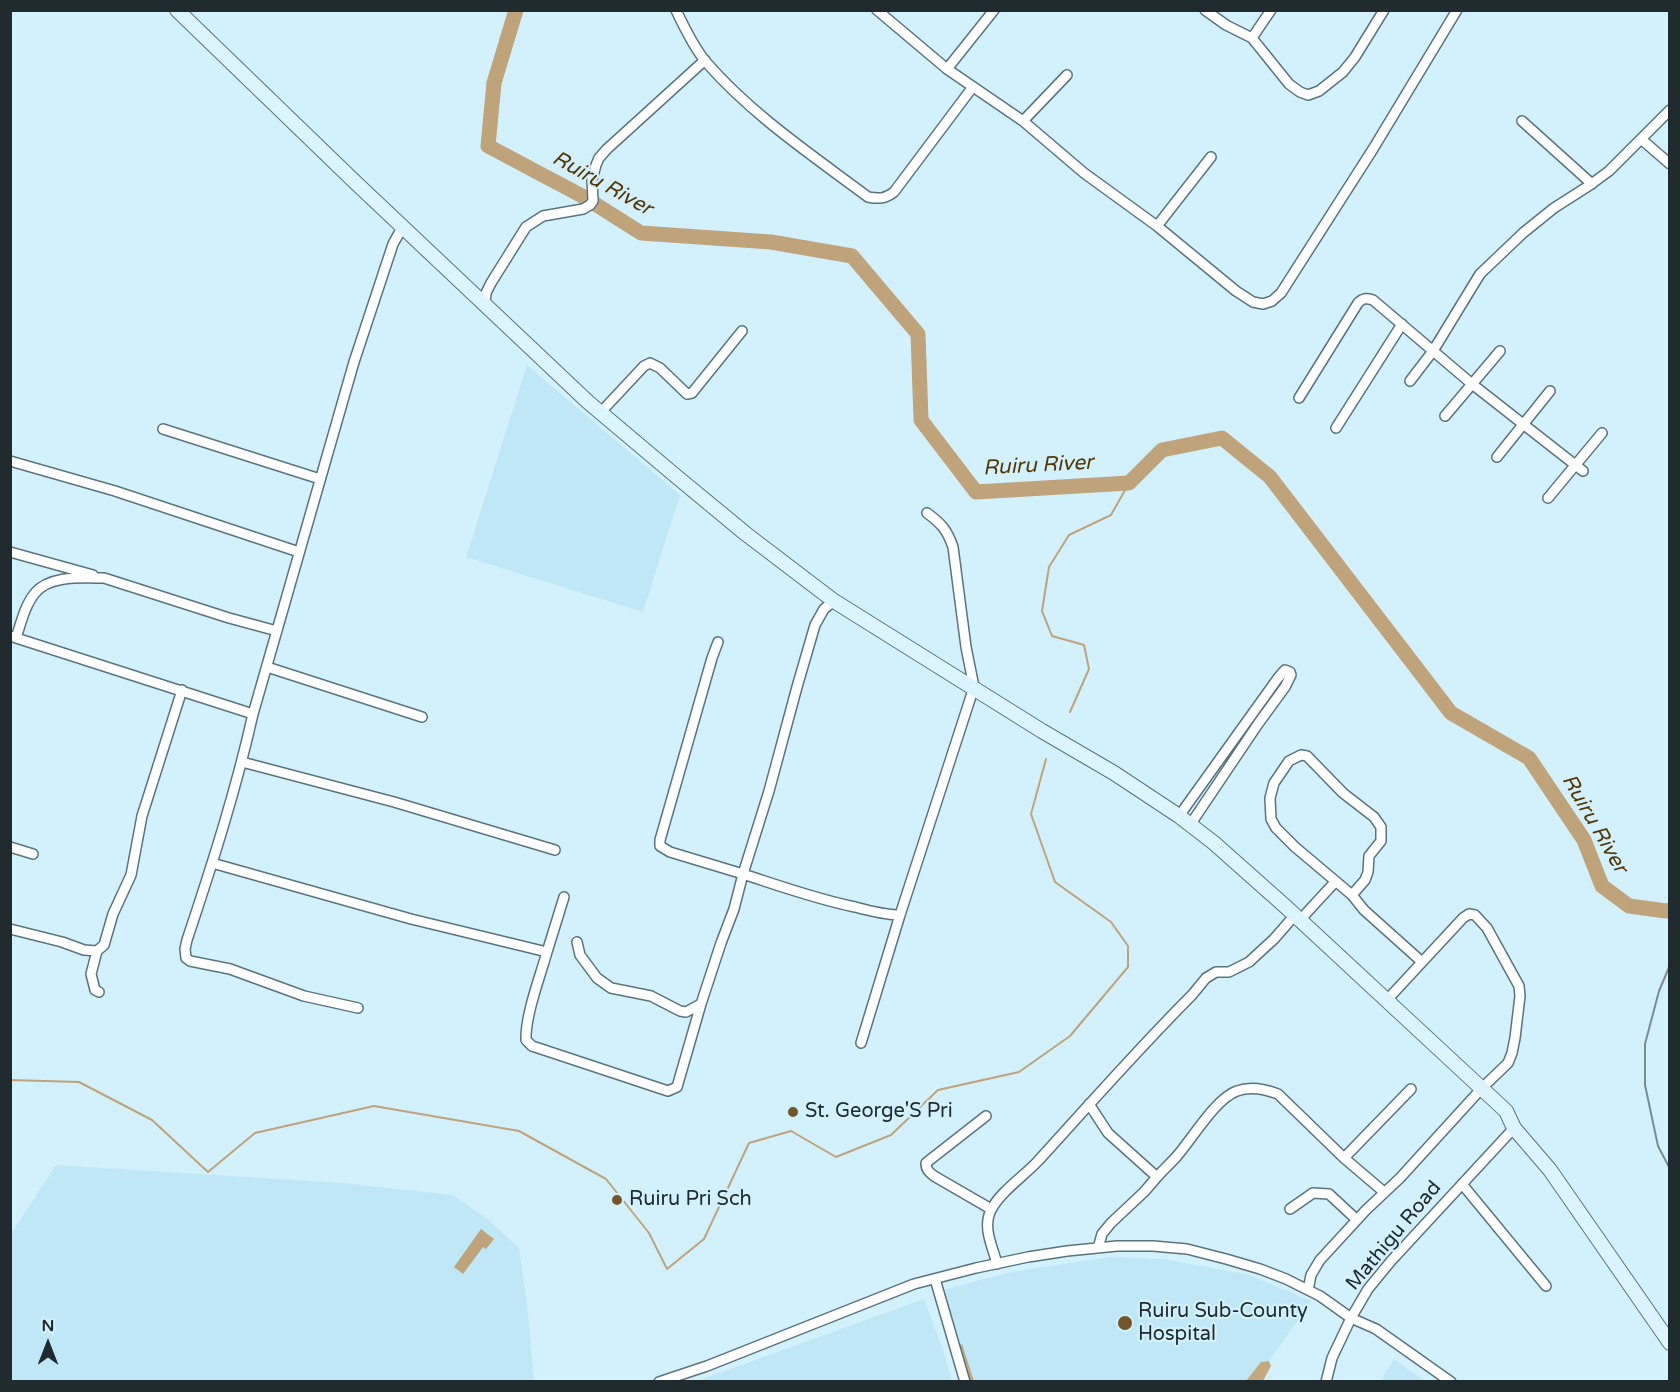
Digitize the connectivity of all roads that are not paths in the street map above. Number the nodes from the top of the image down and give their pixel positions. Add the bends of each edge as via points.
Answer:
1 (177, 10) edge
2 (676, 10) edge
3 (877, 10) edge
4 (994, 10) edge
5 (1205, 10) edge
6 (1270, 10) edge
7 (1384, 10) edge
8 (1457, 10) edge
9 (1252, 38) junction
10 (705, 60) junction
11 (947, 69) junction
12 (1067, 75) dead end
13 (972, 88) junction
14 (1670, 110) edge
15 (1522, 121) dead end
16 (1023, 122) junction
17 (1641, 139) junction
18 (1211, 157) dead end
19 (1670, 164) edge
20 (1592, 184) junction
21 (403, 226) junction
22 (1156, 226) junction
23 (485, 303) junction
24 (1402, 324) junction
25 (742, 331) dead end
26 (1432, 351) junction
27 (1500, 351) dead end
28 (1410, 381) dead end
29 (1473, 384) junction
30 (1550, 391) dead end
31 (1299, 398) dead end
32 (601, 412) junction
33 (1445, 416) dead end
34 (1524, 425) junction
35 (1336, 428) dead end
36 (163, 429) dead end
37 (1602, 433) dead end
38 (1497, 457) dead end
39 (10, 461) edge
40 (1580, 468) junction
41 (320, 479) junction
42 (1548, 498) dead end
43 (927, 513) dead end
44 (10, 552) edge
45 (299, 552) junction
46 (104, 578) junction
47 (834, 601) junction
48 (277, 631) junction
49 (13, 637) edge
50 (718, 642) dead end
51 (267, 668) junction
52 (974, 687) junction
53 (182, 690) junction
54 (253, 714) junction
55 (422, 717) dead end
56 (242, 762) junction
57 (1206, 778) junction
58 (1216, 786) junction
59 (1185, 820) junction
60 (10, 847) edge
61 (555, 850) dead end
62 (33, 854) dead end
63 (212, 862) junction
64 (743, 874) junction
65 (1335, 882) junction
66 (1352, 895) junction
67 (564, 897) dead end
68 (900, 915) junction
69 (1297, 918) junction
70 (10, 929) edge
71 (577, 942) dead end
72 (97, 951) junction
73 (547, 952) junction
74 (1422, 962) junction
75 (99, 992) dead end
76 (1386, 1001) junction
77 (701, 1004) junction
78 (358, 1008) dead end
79 (861, 1043) dead end
80 (1482, 1088) junction
81 (1411, 1089) dead end
82 (1089, 1104) junction
83 (986, 1116) dead end
84 (1514, 1128) junction
85 (1344, 1158) junction
86 (1157, 1177) junction
87 (1462, 1184) junction
88 (1384, 1192) junction
89 (991, 1209) junction
90 (1290, 1209) dead end
91 (1357, 1220) junction
92 (1098, 1248) junction
93 (997, 1264) junction
94 (935, 1278) junction
95 (1546, 1286) dead end
96 (1308, 1290) junction
97 (1351, 1318) junction
98 (1670, 1343) edge
99 (659, 1382) edge
100 (965, 1382) edge
101 (1326, 1382) edge
102 (1451, 1382) edge

1 - 21 main road
2 - 10 street
3 - 11 street
4 - 11 street
5 - 9 street
6 - 9 street
7 - 9 street via 1343,72 1308,95 1288,84
8 - 22 street via 1272,302 1263,304 1245,297
10 - 13 street via 787,136 868,197 878,199 894,192
10 - 23 street via 599,158 592,180 593,201 587,208 543,216 526,227 491,283
11 - 13 street
12 - 16 street
13 - 16 street
14 - 17 street
15 - 20 street
16 - 22 street
17 - 19 street
17 - 20 street
18 - 22 street
20 - 26 street via 1554,208 1480,274
21 - 23 main road
21 - 41 street via 393,244 354,362
23 - 32 main road
24 - 26 street
24 - 31 street via 1373,300 1362,299
24 - 35 street
25 - 32 street via 692,393 687,394 650,363
26 - 28 street
26 - 29 street
27 - 29 street
29 - 33 street
29 - 34 street
30 - 34 street
32 - 47 main road via 746,534
34 - 38 street
34 - 40 street
36 - 41 street
37 - 40 street
39 - 45 street
40 - 42 street
41 - 45 street
43 - 52 street via 944,527 952,547
44 - 46 street
45 - 48 street
46 - 48 street
46 - 49 street via 68,579 43,587 36,592
47 - 52 main road
47 - 64 street via 815,625
48 - 51 street
49 - 53 street
50 - 64 street via 660,846
51 - 54 street
51 - 55 street
52 - 59 main road
52 - 68 street
53 - 54 street
53 - 72 street via 142,816 131,875 112,914 104,945
54 - 56 street
56 - 61 street
56 - 63 street
57 - 58 street
57 - 58 street via 1282,672 1290,672 1285,687
57 - 59 street
58 - 59 street
59 - 69 main road
60 - 62 street
63 - 73 street via 411,920
63 - 78 street via 187,940 186,958 230,969 304,996
64 - 68 street via 831,902
64 - 77 street
65 - 66 street
65 - 66 street via 1271,819 1274,783 1288,761 1301,754 1381,827 1381,841 1369,856 1365,880
65 - 69 street
66 - 74 street
67 - 73 street
68 - 79 street
69 - 76 main road
69 - 82 street via 1249,962 1206,978
70 - 72 street
71 - 77 street via 580,956 597,978 611,988 651,996 680,1011
72 - 75 street via 91,974
73 - 77 street via 526,1033 532,1046 668,1091 677,1087
74 - 76 street
74 - 80 street via 1463,918 1475,915 1487,928 1519,986 1512,1053 1508,1063
76 - 80 main road
80 - 84 main road via 1506,1111
80 - 88 street
81 - 85 street
82 - 86 street via 1108,1133
82 - 89 street
83 - 89 street via 930,1159 926,1167 934,1176
84 - 87 street, Mathigu Road
84 - 98 main road via 1550,1170
85 - 86 street via 1278,1094 1265,1089 1238,1090 1225,1097
85 - 88 street
86 - 92 street via 1106,1228
87 - 95 street
87 - 97 street, Mathigu Road via 1391,1261
88 - 91 street
89 - 93 street via 987,1226
90 - 91 street via 1313,1192 1329,1194
91 - 96 street via 1313,1268
92 - 93 street
92 - 96 street via 1187,1249 1260,1269
93 - 94 street
94 - 99 street
94 - 100 street
96 - 97 street
97 - 101 street, Mathigu Road via 1332,1358
97 - 102 street via 1376,1329

